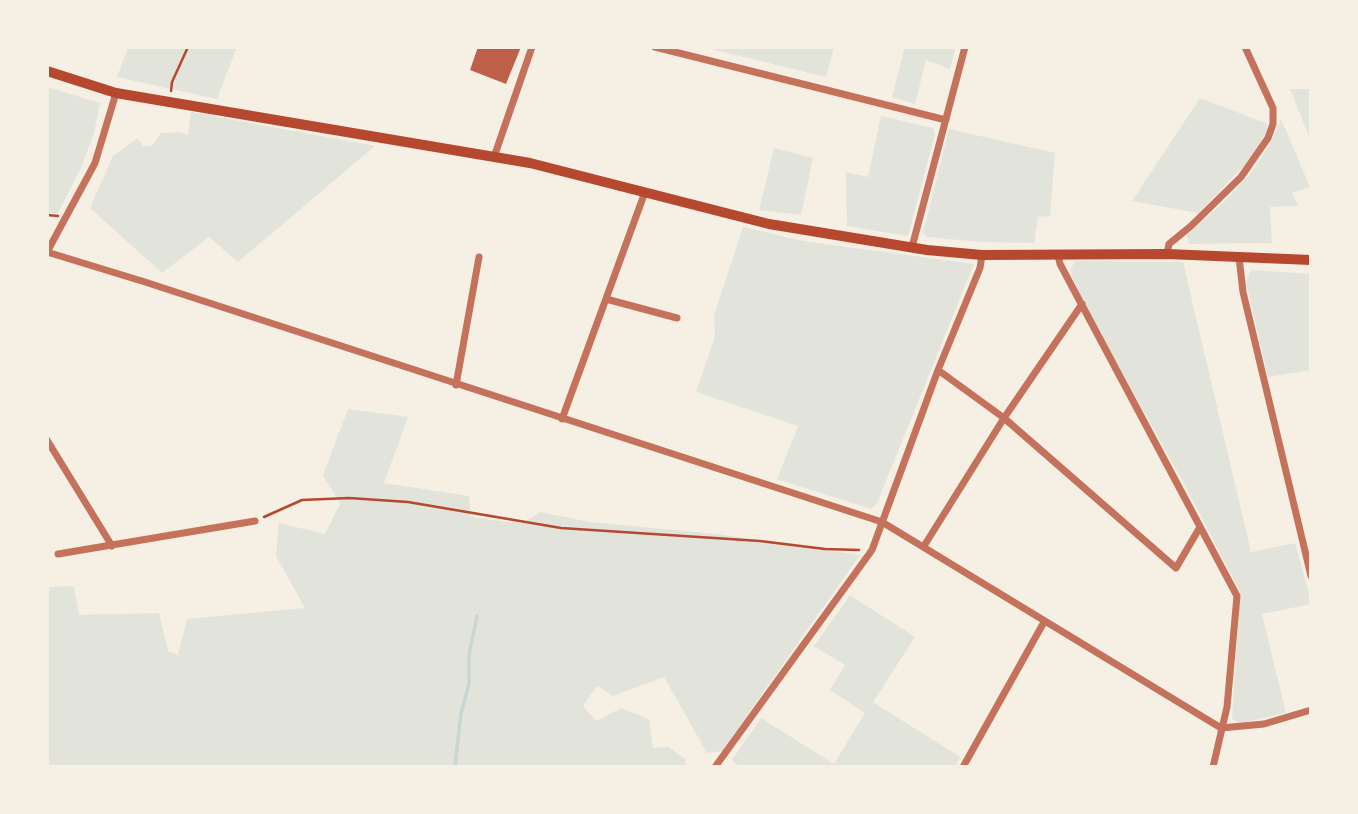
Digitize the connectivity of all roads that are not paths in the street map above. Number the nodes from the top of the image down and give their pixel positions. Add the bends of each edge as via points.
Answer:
1 (532, 47) edge
2 (655, 47) edge
3 (965, 47) edge
4 (1245, 47) edge
5 (47, 71) edge
6 (116, 93) junction
7 (946, 120) junction
8 (494, 157) junction
9 (645, 192) junction
10 (912, 247) junction
11 (47, 252) edge
12 (1167, 254) junction
13 (982, 255) junction
14 (1058, 255) junction
15 (479, 257) dead end
16 (1239, 257) junction
17 (1311, 260) edge
18 (606, 299) junction
19 (1082, 304) junction
20 (677, 318) dead end
21 (938, 370) junction
22 (456, 384) junction
23 (1004, 418) junction
24 (562, 419) junction
25 (47, 440) edge
26 (255, 521) road end
27 (882, 522) junction
28 (1200, 527) junction
29 (112, 546) junction
30 (924, 546) junction
31 (58, 554) dead end
32 (1311, 576) edge
33 (1044, 622) junction
34 (1311, 710) edge
35 (1221, 728) junction
36 (721, 765) edge
37 (963, 767) edge
38 (1213, 767) edge

1 - 8 street
2 - 7 street
3 - 7 street
4 - 12 street via 1273,107 1268,138 1241,177 1169,243
5 - 6 main road
6 - 8 main road
6 - 11 street via 95,163
7 - 10 street
8 - 9 main road
9 - 10 main road via 769,224
9 - 18 street
10 - 13 main road
11 - 22 street
12 - 14 main road
12 - 16 main road
13 - 14 main road
13 - 21 street
14 - 19 street
15 - 22 street
16 - 17 main road
16 - 32 street via 1243,292
18 - 20 street
18 - 24 street
19 - 23 street
19 - 28 street
21 - 23 street
21 - 27 street
22 - 24 street
23 - 28 street via 1175,568
23 - 30 street
24 - 27 street
25 - 29 street
26 - 29 street
27 - 30 street
27 - 36 street via 872,550
28 - 35 street via 1237,596
29 - 31 street
30 - 33 street
33 - 35 street
33 - 37 street
34 - 35 street via 1264,724
35 - 38 street

